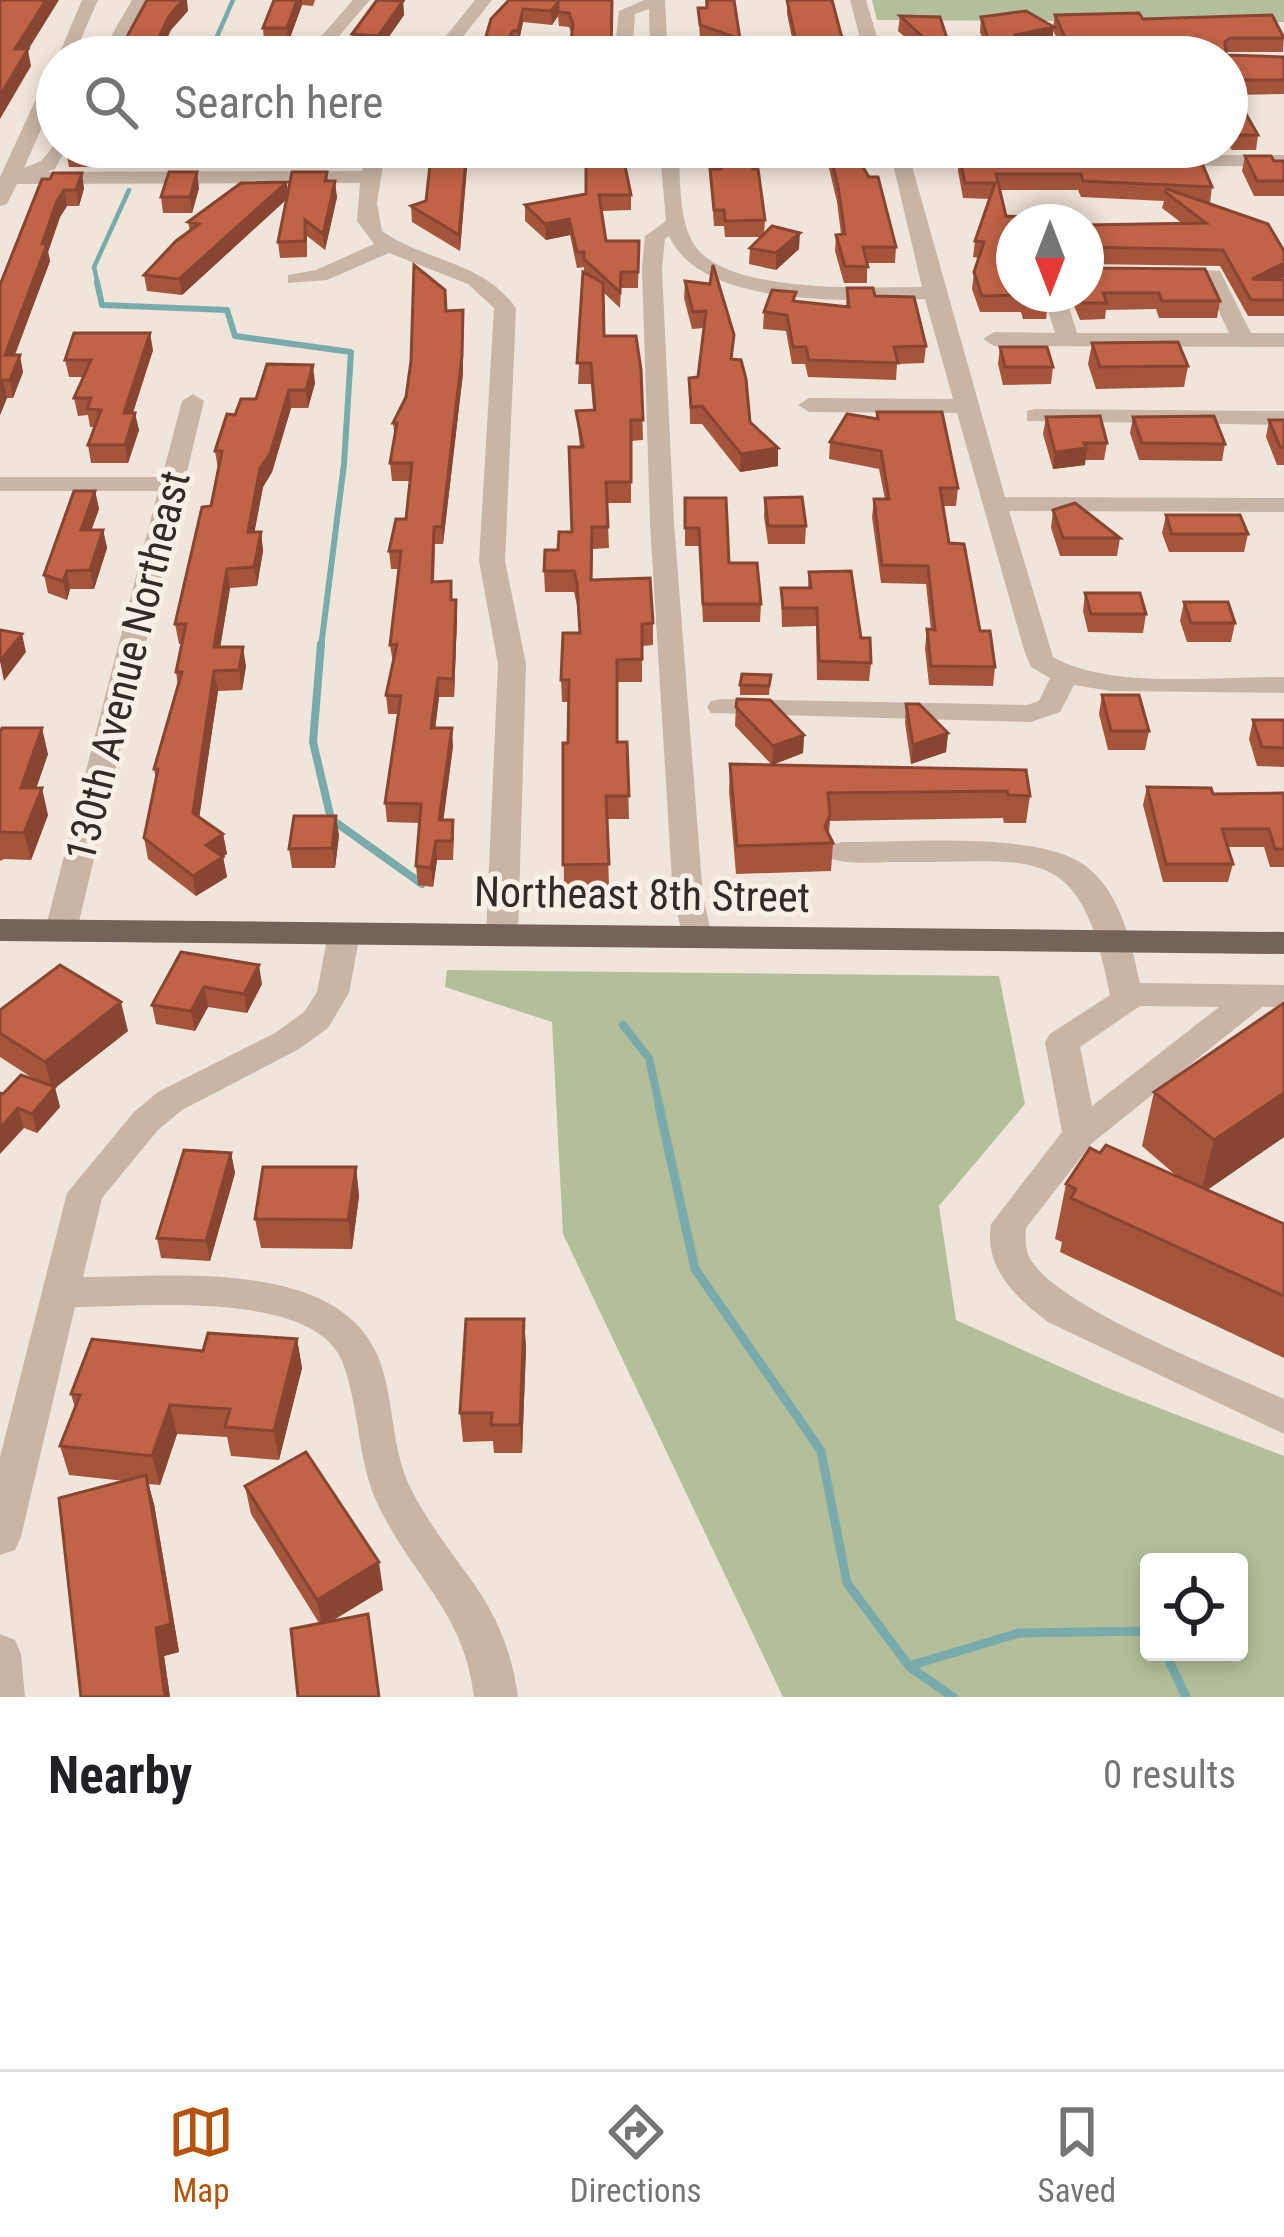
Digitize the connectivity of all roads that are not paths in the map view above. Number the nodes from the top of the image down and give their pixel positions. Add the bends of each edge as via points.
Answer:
1 (90, 0) edge
2 (140, 0) edge
3 (362, 0) edge
4 (484, 0) edge
5 (657, 0) edge
6 (858, 0) edge
7 (74, 36) edge
8 (120, 36) edge
9 (330, 36) edge
10 (455, 36) edge
11 (624, 36) edge
12 (658, 36) edge
13 (868, 36) edge
14 (36, 119) edge
15 (1248, 161) edge
16 (1284, 161) edge
17 (43, 168) edge
18 (374, 168) edge
19 (671, 168) edge
20 (904, 168) edge
21 (372, 177) junction
22 (9, 178) junction
23 (0, 200) edge
24 (676, 223) junction
25 (389, 245) junction
26 (1149, 274) edge
27 (295, 279) dead end
28 (934, 292) junction
29 (1060, 312) edge
30 (1068, 338) junction
31 (994, 339) dead end
32 (1243, 340) junction
33 (1284, 340) edge
34 (193, 400) dead end
35 (808, 405) dead end
36 (966, 406) junction
37 (1035, 416) dead end
38 (1284, 418) edge
39 (0, 484) edge
40 (173, 484) junction
41 (998, 504) junction
42 (1284, 505) edge
43 (1066, 675) junction
44 (1284, 685) edge
45 (721, 707) dead end
46 (842, 852) dead end
47 (0, 930) edge
48 (61, 930) junction
49 (344, 934) junction
50 (502, 934) junction
51 (696, 936) junction
52 (1114, 941) junction
53 (1284, 943) edge
54 (1126, 994) junction
55 (1269, 996) edge
56 (1080, 1134) junction
57 (57, 1292) junction
58 (1284, 1418) edge
59 (0, 1537) edge
60 (0, 1654) edge
61 (3, 1697) edge
62 (496, 1697) edge

1 - 7 street
2 - 8 street
3 - 9 street
4 - 10 street
5 - 11 street via 627,11
5 - 12 street
6 - 13 street
14 - 22 street
15 - 16 street
17 - 22 street
18 - 21 street
19 - 24 street
20 - 28 street
21 - 22 street via 229,170
21 - 25 street via 368,227
22 - 23 street
24 - 28 street via 686,251 709,269 756,284
24 - 51 street via 656,236 652,268 662,523
25 - 27 street
25 - 50 street via 476,279 505,308 492,561 512,664
26 - 32 street via 1213,274
28 - 36 street
29 - 30 street
30 - 31 street
30 - 32 street
32 - 33 street
34 - 40 street, 130th Avenue Northeast
35 - 36 street
36 - 41 street
37 - 38 street
39 - 40 street
40 - 48 street, 130th Avenue Northeast
41 - 42 street
41 - 43 street via 1041,661
43 - 44 street
43 - 45 street via 1050,706 1031,714
46 - 52 street via 1064,860 1086,877
47 - 48 main road, Northeast 8th Street
48 - 49 main road, Northeast 8th Street
49 - 50 main road, Northeast 8th Street
49 - 57 street via 332,993 316,1020 170,1101 103,1168 77,1212
50 - 51 main road, Northeast 8th Street
51 - 52 main road, Northeast 8th Street
52 - 53 main road, Northeast 8th Street
52 - 54 street
54 - 55 street
54 - 56 street via 1062,1042
55 - 56 street
56 - 58 street via 1009,1224 1005,1238 1018,1272 1061,1311
57 - 59 street
57 - 62 street via 262,1298 300,1304 346,1334 361,1359 395,1499 461,1588 485,1641
60 - 61 street

